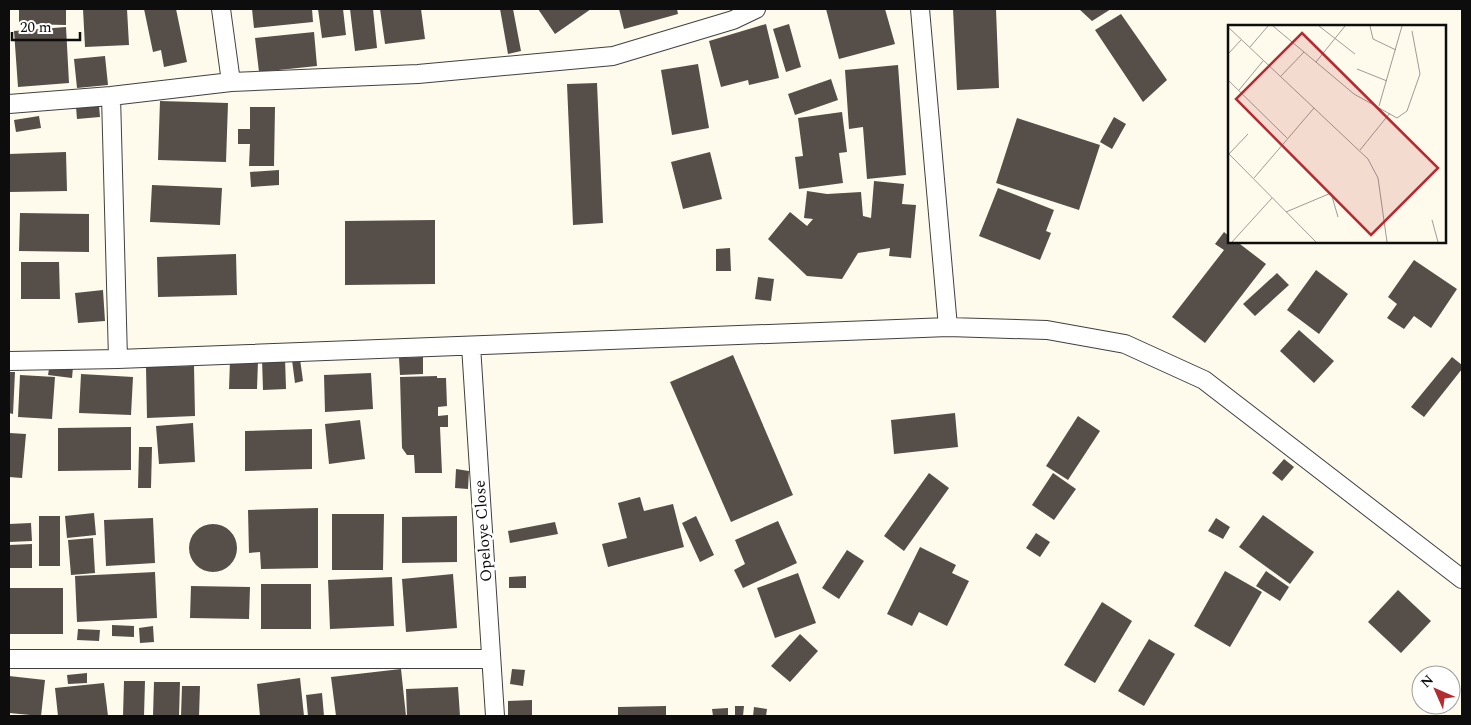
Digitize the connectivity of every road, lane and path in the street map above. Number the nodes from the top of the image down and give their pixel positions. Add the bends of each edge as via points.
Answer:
1 (221, 9) edge
2 (756, 9) edge
3 (920, 9) edge
4 (231, 82) junction
5 (111, 96) junction
6 (9, 104) edge
7 (948, 327) junction
8 (471, 346) junction
9 (118, 359) junction
10 (9, 361) edge
11 (1462, 579) edge
12 (9, 659) edge
13 (491, 659) junction
14 (495, 716) edge

1 - 4 street
2 - 4 street via 733,20 613,56 418,74
3 - 7 street
4 - 5 street
5 - 6 street
5 - 9 street
7 - 8 street
7 - 11 street via 1047,330 1125,344 1204,380
8 - 9 street
8 - 13 street, Opeloye Close
9 - 10 street
12 - 13 street
13 - 14 street, Opeloye Close

